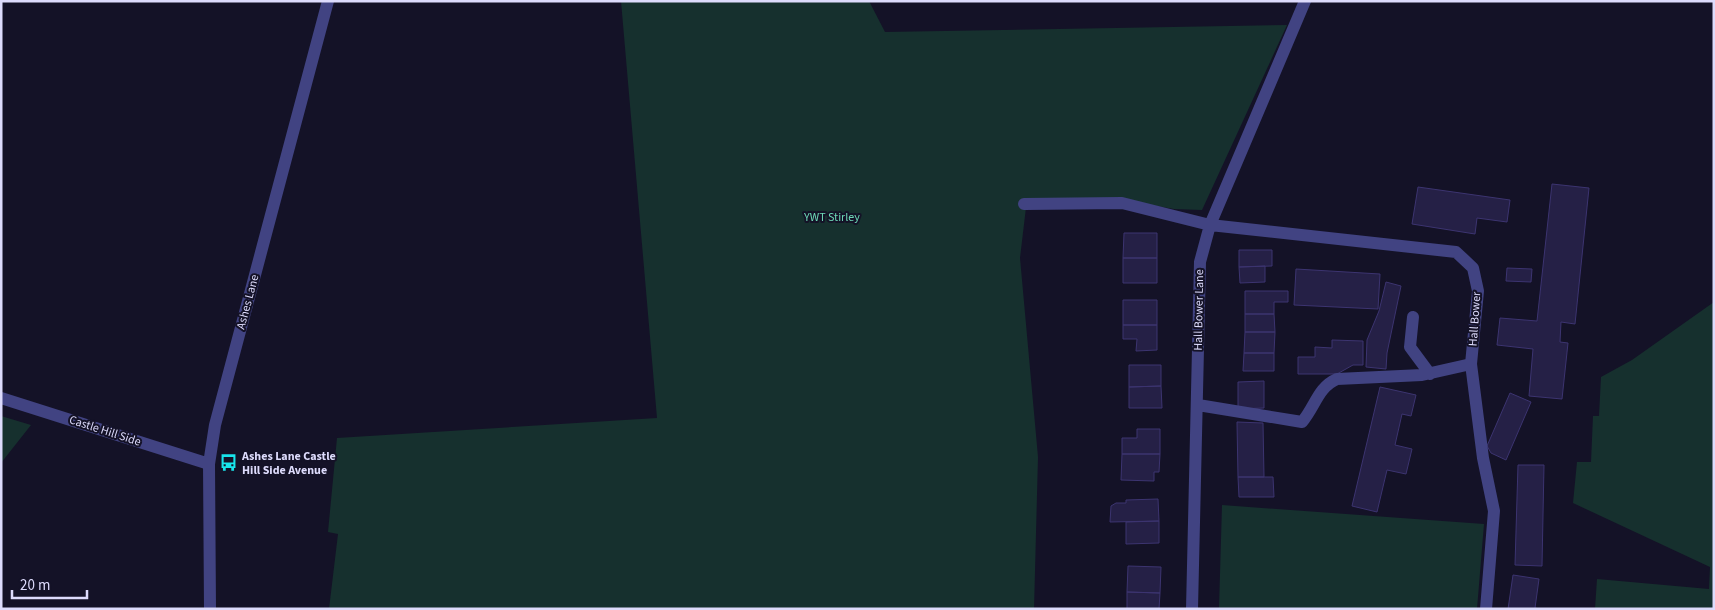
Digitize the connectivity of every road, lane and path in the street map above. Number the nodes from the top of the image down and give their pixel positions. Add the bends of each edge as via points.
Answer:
1 (328, 1) edge
2 (1305, 1) edge
3 (1024, 204) dead end
4 (1210, 225) junction
5 (1413, 317) dead end
6 (1471, 364) junction
7 (1430, 374) junction
8 (1, 398) edge
9 (1198, 406) junction
10 (208, 464) junction
11 (210, 609) edge
12 (1192, 609) edge
13 (1486, 609) edge

1 - 10 street, Ashes Lane via 215,425
2 - 4 street, Hall Bower Lane
3 - 4 street, Hall Bower via 1122,203
4 - 6 street, Hall Bower via 1456,252 1473,268 1478,291
4 - 9 street, Hall Bower Lane via 1200,262
5 - 7 street via 1410,347
6 - 7 street
6 - 13 street, Hall Bower via 1483,458 1494,512
7 - 9 street via 1337,379 1326,383 1302,422
8 - 10 street, Castle Hill Side
9 - 12 street, Hall Bower Lane
10 - 11 street, Ashes Lane

